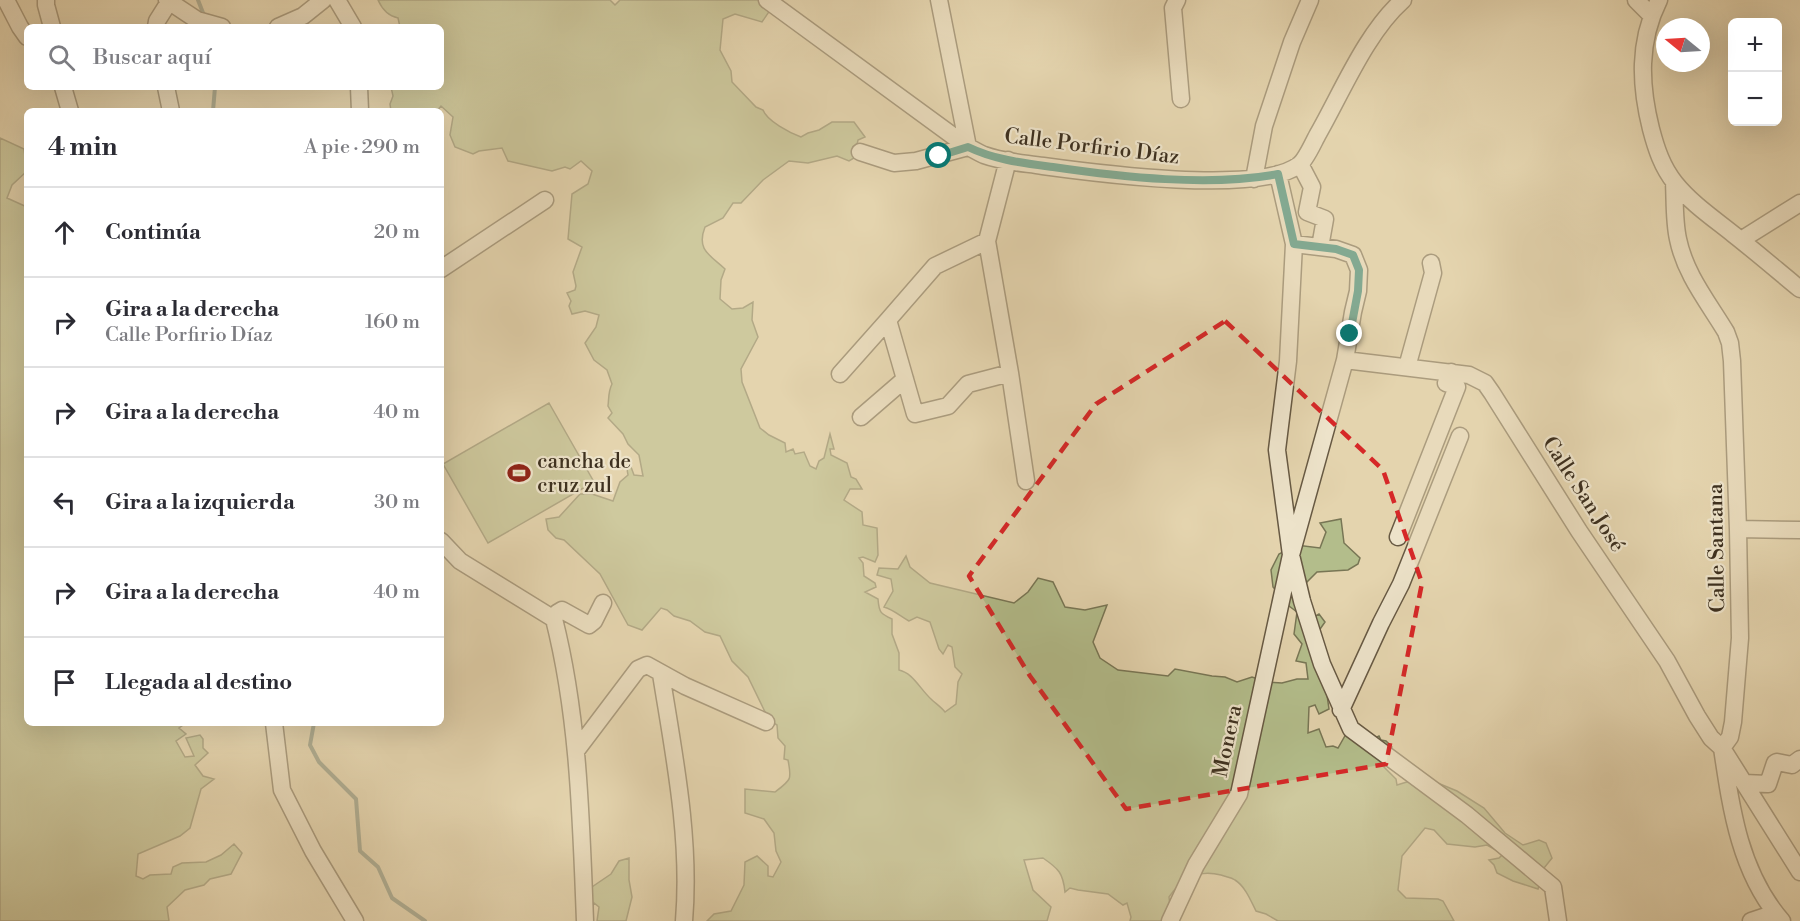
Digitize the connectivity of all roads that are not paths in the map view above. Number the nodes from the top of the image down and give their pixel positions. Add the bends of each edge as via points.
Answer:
1 (6, 0) edge
2 (46, 0) edge
3 (323, 0) edge
4 (337, 0) edge
5 (767, 0) edge
6 (939, 0) edge
7 (1176, 0) edge
8 (1310, 0) edge
9 (1403, 0) edge
10 (1635, 0) edge
11 (1659, 0) edge
12 (168, 1) edge
13 (1651, 15) junction
14 (51, 24) edge
15 (156, 24) edge
16 (211, 24) edge
17 (285, 24) edge
18 (351, 24) edge
19 (24, 33) edge
20 (64, 90) edge
21 (167, 90) edge
22 (359, 90) edge
23 (1181, 99) dead end
24 (69, 108) edge
25 (170, 108) edge
26 (360, 108) edge
27 (968, 147) junction
28 (860, 152) dead end
29 (1008, 160) junction
30 (1300, 164) junction
31 (1278, 174) junction
32 (1254, 179) junction
33 (1674, 182) junction
34 (545, 200) dead end
35 (1800, 203) edge
36 (1741, 240) junction
37 (987, 241) junction
38 (1294, 244) junction
39 (1320, 247) junction
40 (1431, 263) dead end
41 (444, 267) edge
42 (1800, 289) edge
43 (888, 320) junction
44 (1345, 360) junction
45 (1407, 367) junction
46 (1451, 372) junction
47 (1010, 373) junction
48 (840, 374) dead end
49 (905, 379) junction
50 (861, 417) dead end
51 (1460, 436) dead end
52 (1026, 481) dead end
53 (1738, 529) junction
54 (1800, 530) edge
55 (1398, 537) dead end
56 (444, 544) edge
57 (1291, 555) junction
58 (603, 603) dead end
59 (554, 619) junction
60 (661, 674) junction
61 (1341, 710) junction
62 (766, 722) dead end
63 (274, 726) edge
64 (1722, 748) junction
65 (576, 751) junction
66 (1800, 759) edge
67 (1744, 783) junction
68 (1800, 872) edge
69 (1778, 917) edge
70 (355, 921) edge
71 (585, 921) edge
72 (684, 921) edge
73 (1170, 921) edge
74 (1558, 921) edge
75 (1751, 921) edge

1 - 19 street
2 - 14 street
3 - 17 street
4 - 18 street
5 - 27 street, Calle Porfirio Díaz
6 - 27 street
7 - 23 street via 1173,8
8 - 32 street via 1264,126
9 - 30 street via 1373,34
10 - 13 street
11 - 13 street
12 - 15 street
12 - 16 street via 197,20
13 - 33 street via 1642,76 1646,108 1655,145
20 - 24 street
21 - 25 street
22 - 26 street
27 - 28 street via 894,163
27 - 29 street, Calle Porfirio Díaz
29 - 32 street, Calle Porfirio Díaz via 1180,179
29 - 37 street
30 - 31 street, Calle Porfirio Díaz
30 - 39 street via 1312,187 1307,212 1325,219
31 - 32 street, Calle Porfirio Díaz
31 - 38 street
33 - 36 street
33 - 53 street, Calle Santana via 1678,240 1687,268 1730,343
34 - 41 street
35 - 36 street
36 - 42 street
37 - 43 street via 935,266
37 - 47 street
38 - 39 street
38 - 57 street via 1288,361 1277,450
39 - 44 street, Monera via 1353,255 1359,270
40 - 45 street via 1433,273
43 - 48 street
43 - 49 street
44 - 45 street, Calle San José
44 - 57 street, Monera
45 - 46 street, Calle San José
46 - 55 street via 1446,383 1458,387
46 - 64 street, Calle San José via 1485,383 1667,661 1696,716
47 - 49 street via 968,384 948,406 915,414
47 - 52 street
49 - 50 street
51 - 61 street via 1401,584
53 - 54 street
53 - 64 street, Calle Santana via 1740,638 1733,722 1730,737
56 - 59 street via 460,561
57 - 61 street via 1322,664
57 - 73 street, Monera via 1239,795 1196,865
58 - 59 street via 589,625 562,610 556,612
59 - 65 street via 568,683
60 - 62 street
60 - 65 street via 647,665 638,669
60 - 72 street via 681,802
61 - 74 street via 1351,729 1467,815 1553,887
63 - 70 street via 282,790
64 - 67 street, Calle San José
64 - 69 street via 1731,807 1749,871
65 - 71 street
66 - 67 street via 1792,765 1775,763 1768,784
67 - 68 street, Calle San José
69 - 75 street

